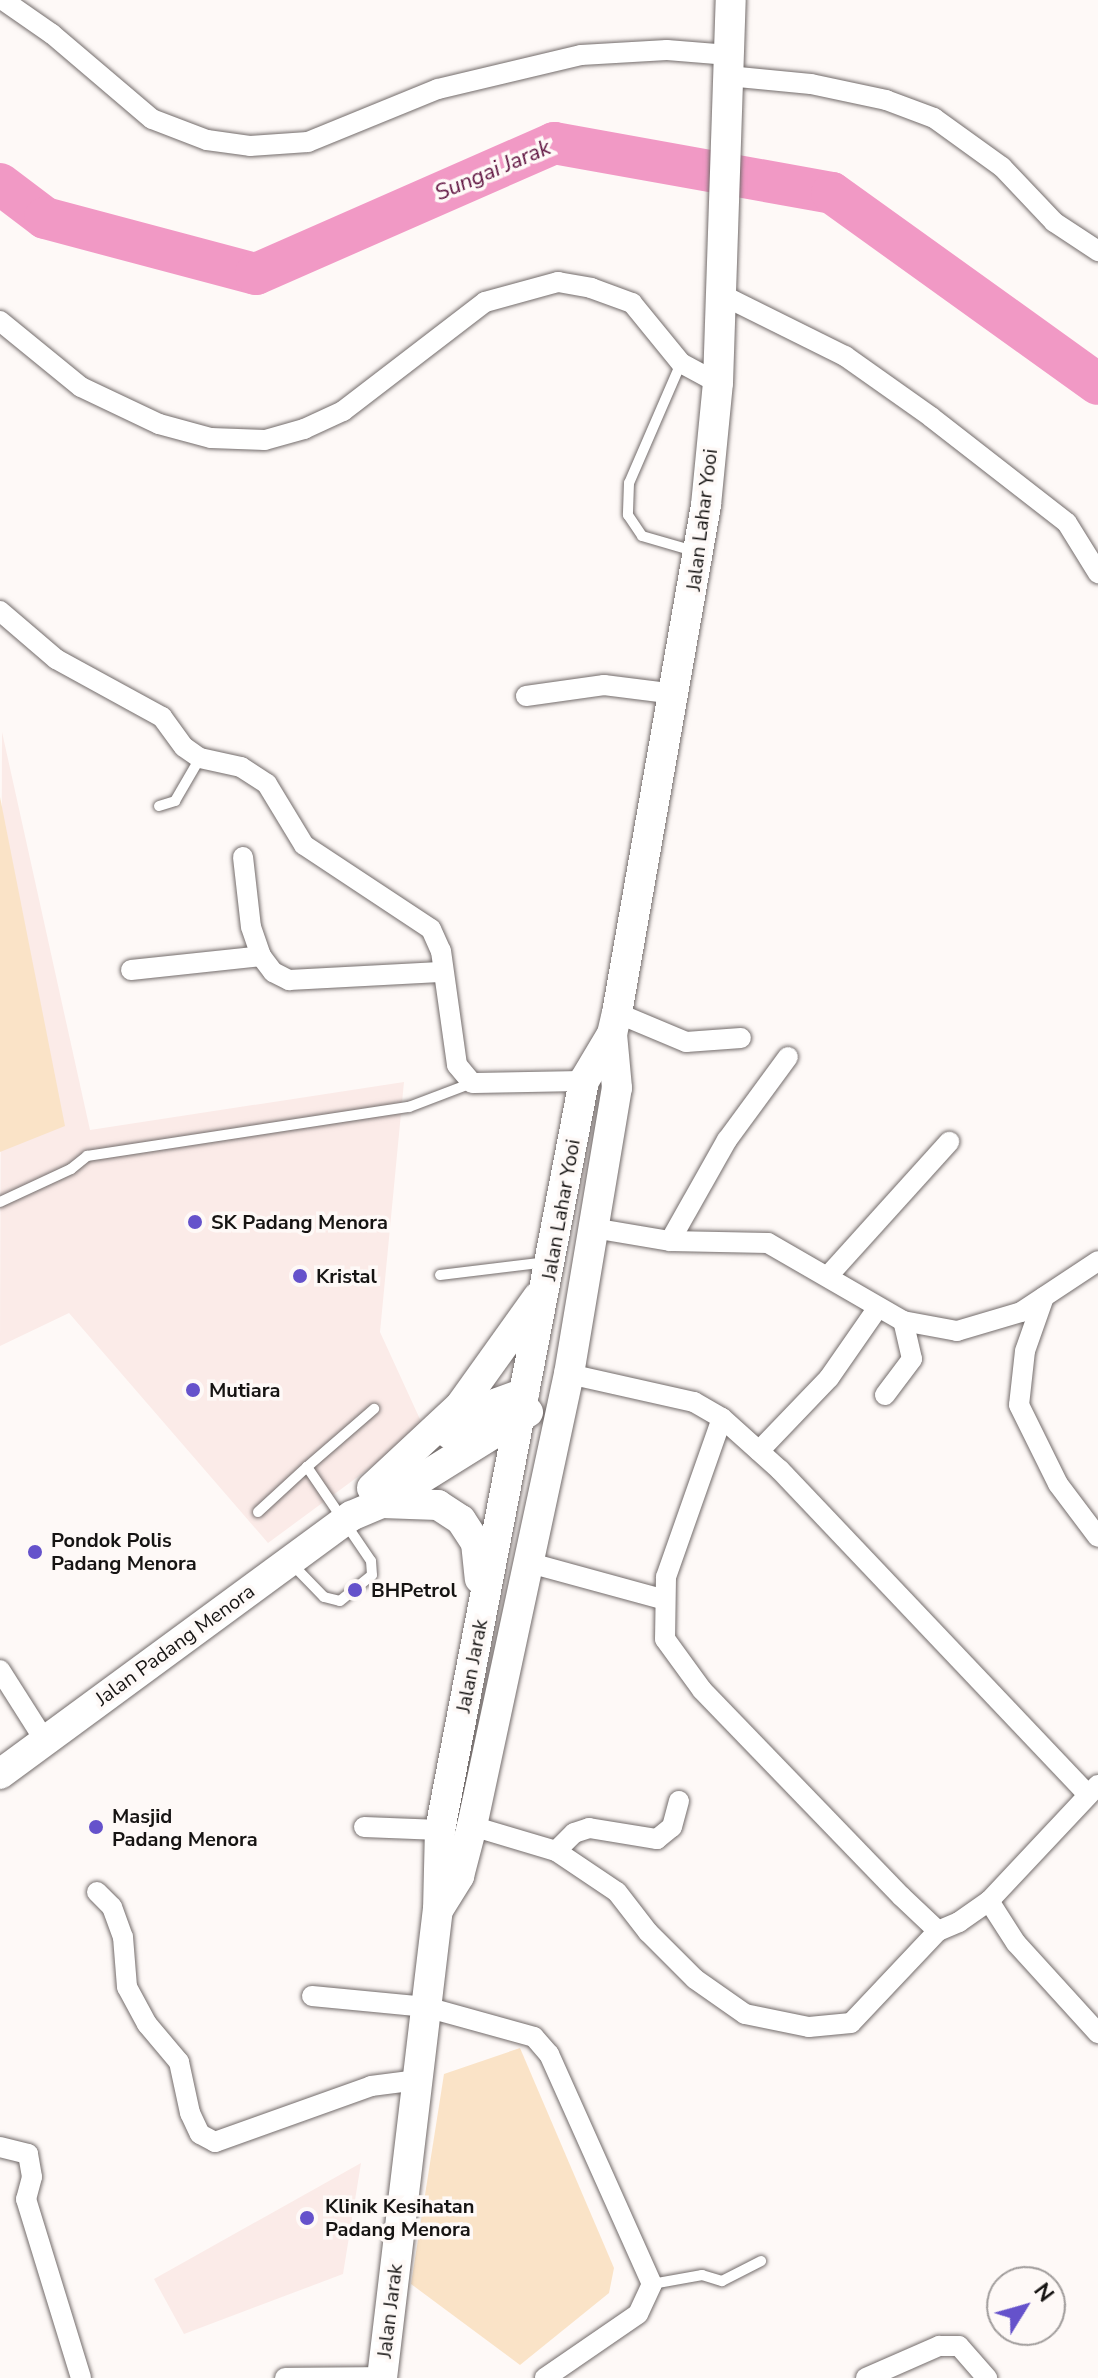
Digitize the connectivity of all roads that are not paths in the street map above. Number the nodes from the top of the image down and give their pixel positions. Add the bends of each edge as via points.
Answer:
1 (3, 0) edge
2 (731, 0) edge
3 (728, 74) junction
4 (1098, 251) edge
5 (720, 294) junction
6 (0, 321) edge
7 (681, 363) junction
8 (718, 383) junction
9 (698, 552) junction
10 (1098, 573) edge
11 (0, 611) edge
12 (675, 694) junction
13 (526, 696) dead end
14 (200, 758) junction
15 (159, 806) dead end
16 (243, 857) dead end
17 (261, 956) junction
18 (131, 970) dead end
19 (440, 972) junction
20 (614, 1024) junction
21 (741, 1038) dead end
22 (788, 1057) dead end
23 (584, 1081) junction
24 (472, 1083) junction
25 (949, 1142) dead end
26 (0, 1202) edge
27 (593, 1228) junction
28 (670, 1241) junction
29 (1098, 1261) edge
30 (551, 1270) junction
31 (440, 1275) dead end
32 (828, 1276) junction
33 (1044, 1297) junction
34 (579, 1298) junction
35 (877, 1309) junction
36 (903, 1321) junction
37 (569, 1374) junction
38 (885, 1395) dead end
39 (374, 1409) dead end
40 (523, 1409) junction
41 (722, 1418) junction
42 (759, 1451) junction
43 (307, 1467) junction
44 (377, 1496) junction
45 (258, 1512) dead end
46 (347, 1519) junction
47 (1098, 1537) edge
48 (531, 1559) junction
49 (290, 1561) junction
50 (665, 1600) junction
51 (483, 1609) junction
52 (0, 1670) edge
53 (45, 1741) junction
54 (0, 1774) edge
55 (1093, 1789) edge
56 (679, 1801) dead end
57 (472, 1826) junction
58 (364, 1827) dead end
59 (440, 1830) junction
60 (556, 1851) junction
61 (97, 1892) dead end
62 (989, 1901) junction
63 (438, 1910) junction
64 (938, 1931) junction
65 (312, 1996) dead end
66 (426, 2007) junction
67 (1098, 2033) edge
68 (418, 2080) junction
69 (0, 2147) edge
70 (761, 2261) dead end
71 (652, 2284) junction
72 (382, 2377) edge
73 (81, 2378) edge
74 (285, 2378) edge
75 (545, 2378) edge
76 (866, 2378) edge
77 (987, 2378) edge

1 - 3 street via 152,119 207,140 250,146 308,142 438,89 581,55 667,50
2 - 3 main road, Jalan Lahar Yooi
3 - 4 street via 886,100 934,118 1002,167 1054,222
3 - 5 main road, Jalan Lahar Yooi
5 - 8 main road, Jalan Lahar Yooi
5 - 10 street via 845,356 931,417 1067,523
6 - 7 street via 81,387 159,424 211,438 265,440 304,429 343,411 485,302 558,282 632,303
7 - 8 street
7 - 9 lane via 629,483 628,515 642,536
8 - 9 main road, Jalan Lahar Yooi
9 - 12 main road, Jalan Lahar Yooi
11 - 14 street via 56,659 162,717 184,747
12 - 13 street via 604,685
12 - 20 main road, Jalan Lahar Yooi
14 - 15 lane via 175,801
14 - 19 street via 241,767 267,784 304,845 431,929 441,951
16 - 17 street via 251,927
17 - 18 street
17 - 19 street via 273,972 289,980
19 - 24 street via 457,1065
20 - 21 street via 686,1042
20 - 23 main road, Jalan Lahar Yooi
20 - 27 main road, Jalan Lahar Yooi via 617,1088
22 - 28 street via 727,1140
23 - 24 street
23 - 30 main road, Jalan Lahar Yooi
24 - 26 lane via 409,1107 87,1156 71,1169
25 - 32 street
27 - 28 street
27 - 34 main road, Jalan Lahar Yooi
28 - 32 street via 768,1243
29 - 33 street
30 - 31 lane
30 - 40 main road, Jalan Lahar Yooi
30 - 44 main road via 504,1351
32 - 35 street
33 - 36 street via 996,1323 957,1331
33 - 47 street via 1025,1351 1019,1405 1058,1484
34 - 37 main road
34 - 40 main road
35 - 36 street
35 - 42 street via 829,1378
36 - 38 street via 912,1359
37 - 41 street via 694,1402
37 - 48 main road
39 - 43 lane
40 - 44 main road, Jalan Padang Menora
40 - 48 main road
40 - 51 main road, Jalan Jarak
41 - 42 street
41 - 50 street via 666,1577
42 - 55 street
43 - 45 lane
43 - 46 lane
44 - 46 main road, Jalan Padang Menora
44 - 51 main road via 438,1505 461,1520 476,1543
46 - 49 main road, Jalan Padang Menora
46 - 49 lane via 371,1561 372,1575 360,1590 340,1601 324,1597
48 - 50 street
48 - 57 main road, Jalan Jarak
49 - 53 main road, Jalan Padang Menora
50 - 64 street via 665,1639 679,1664
51 - 59 main road, Jalan Jarak
52 - 53 street
53 - 54 main road, Jalan Padang Menora
55 - 62 street
56 - 60 street via 663,1837 589,1828 574,1833
57 - 60 street
57 - 63 main road, Jalan Jarak via 459,1876
58 - 59 street
59 - 63 main road, Jalan Jarak
60 - 64 street via 617,1892 695,1979 745,2014 809,2027 851,2023
61 - 68 street via 112,1907 123,1937 127,1987 147,2024 179,2062 200,2134 215,2142 371,2086
62 - 64 street
62 - 67 street via 1016,1943
63 - 66 main road, Jalan Jarak
65 - 66 street
66 - 68 main road, Jalan Jarak
66 - 71 street via 534,2037 549,2054
68 - 72 main road, Jalan Jarak
69 - 73 street via 28,2154 32,2177 26,2199
70 - 71 lane via 722,2281 702,2275
71 - 75 street via 638,2314
72 - 74 street
76 - 77 street via 939,2346 959,2346

